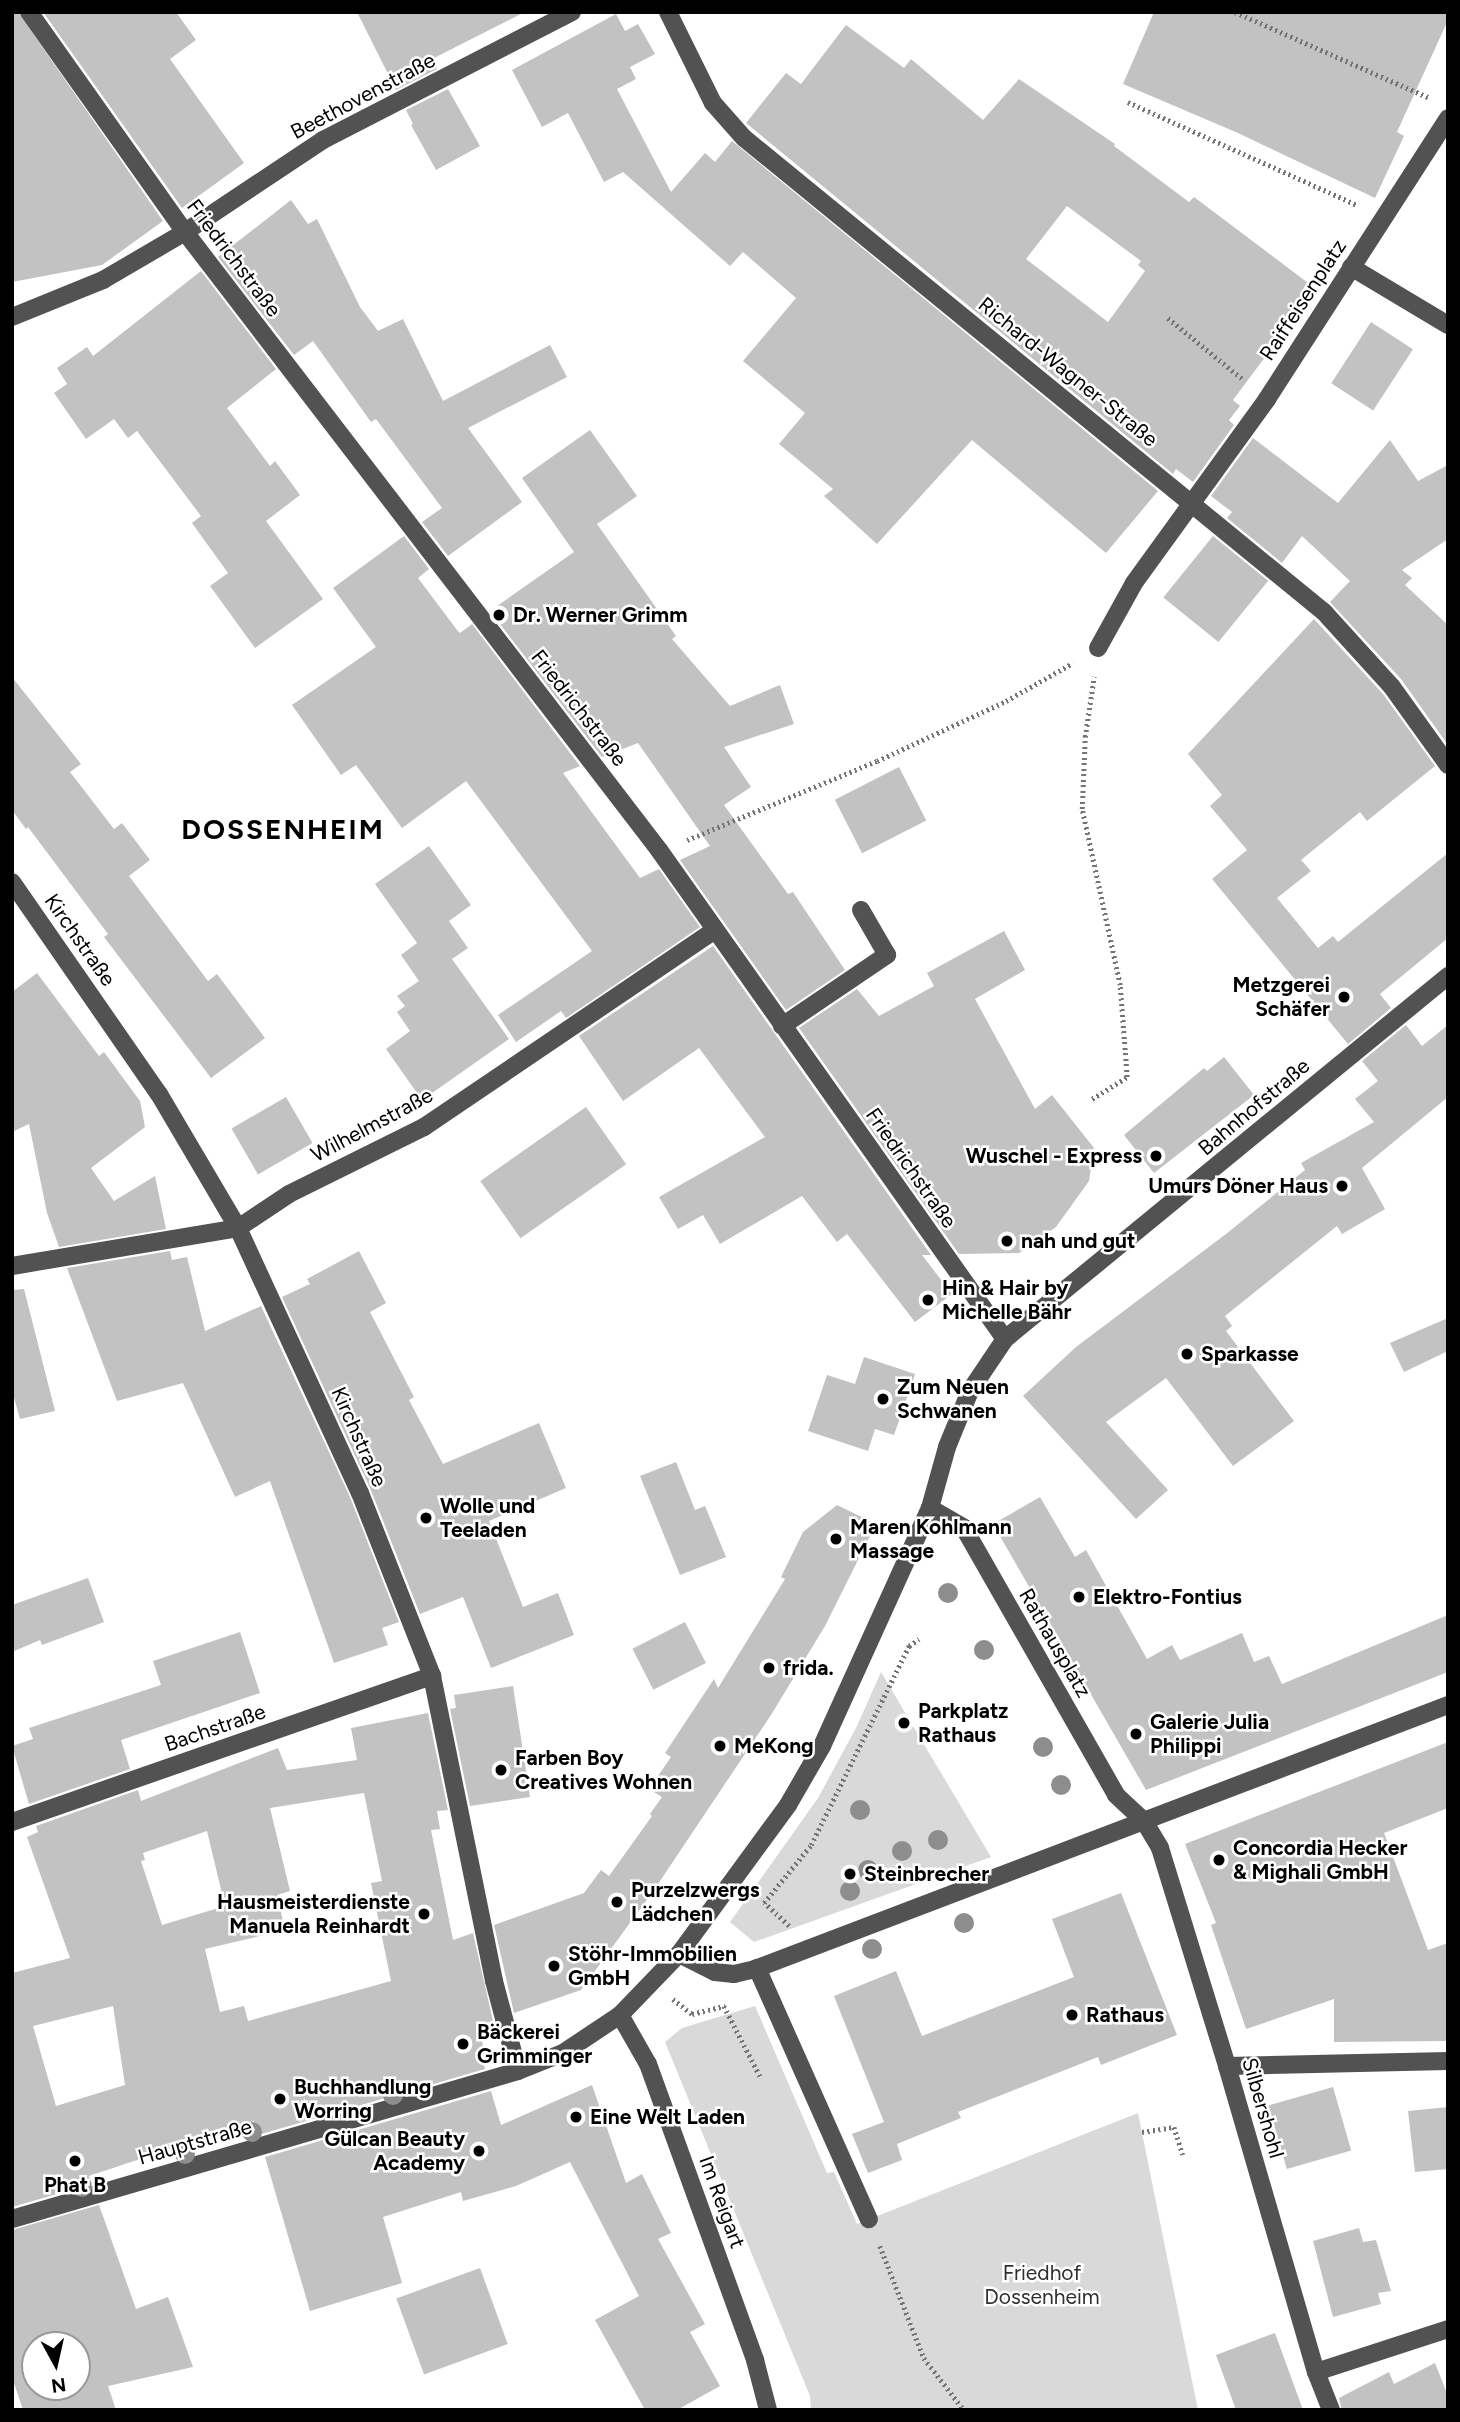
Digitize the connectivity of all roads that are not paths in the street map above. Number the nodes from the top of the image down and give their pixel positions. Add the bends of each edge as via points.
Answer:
1 (29, 12) edge
2 (572, 12) edge
3 (668, 12) edge
4 (1448, 118) edge
5 (185, 232) junction
6 (1351, 267) junction
7 (12, 317) edge
8 (1448, 325) edge
9 (1193, 503) junction
10 (1098, 648) road end
11 (1448, 765) edge
12 (12, 882) edge
13 (861, 910) dead end
14 (714, 931) junction
15 (1448, 976) edge
16 (782, 1026) junction
17 (238, 1228) junction
18 (12, 1266) edge
19 (1005, 1339) junction
20 (930, 1508) junction
21 (432, 1676) junction
22 (1448, 1705) edge
23 (12, 1822) edge
24 (1144, 1822) junction
25 (678, 1954) junction
26 (757, 1968) junction
27 (621, 2015) junction
28 (1448, 2061) edge
29 (1227, 2066) junction
30 (518, 2071) junction
31 (869, 2219) road end
32 (12, 2220) edge
33 (1448, 2329) edge
34 (1316, 2372) junction
35 (768, 2410) edge
36 (1331, 2410) edge

1 - 5 street, Friedrichstraße
2 - 5 street, Beethovenstraße via 323,140
3 - 9 street, Richard-Wagner-Straße via 713,103 744,138
4 - 6 street, Raiffeisenplatz
5 - 7 street, Beethovenstraße via 103,280
5 - 14 street, Friedrichstraße via 659,850
6 - 8 street
6 - 9 street, Raiffeisenplatz via 1267,399
9 - 10 street, Raiffeisenplatz via 1134,583
9 - 11 street, Richard-Wagner-Straße via 1324,612 1392,687
12 - 17 street, Kirchstraße via 159,1094
13 - 16 street via 887,955
14 - 16 street, Friedrichstraße
14 - 17 street, Wilhelmstraße via 424,1127 289,1194
15 - 19 street, Bahnhofstraße
16 - 19 street, Friedrichstraße
17 - 18 street, Wilhelmstraße
17 - 21 street, Kirchstraße via 360,1493
19 - 20 street, Bahnhofstraße via 970,1391 947,1447
20 - 24 street, Rathausplatz via 964,1528 1116,1795
20 - 25 street via 822,1746 788,1805
21 - 23 street, Bachstraße
21 - 30 street, Kirchstraße via 494,1981
22 - 24 street
24 - 26 street
24 - 29 street, Silbershohl via 1160,1848
25 - 26 street via 715,1972 734,1974
25 - 27 street, Hauptstraße
26 - 31 street
27 - 30 street, Hauptstraße via 563,2053
27 - 35 street, Im Reigart via 648,2064 755,2360
28 - 29 street
29 - 34 street, Silbershohl
30 - 32 street, Hauptstraße
33 - 34 street
34 - 36 street, Silbershohl

